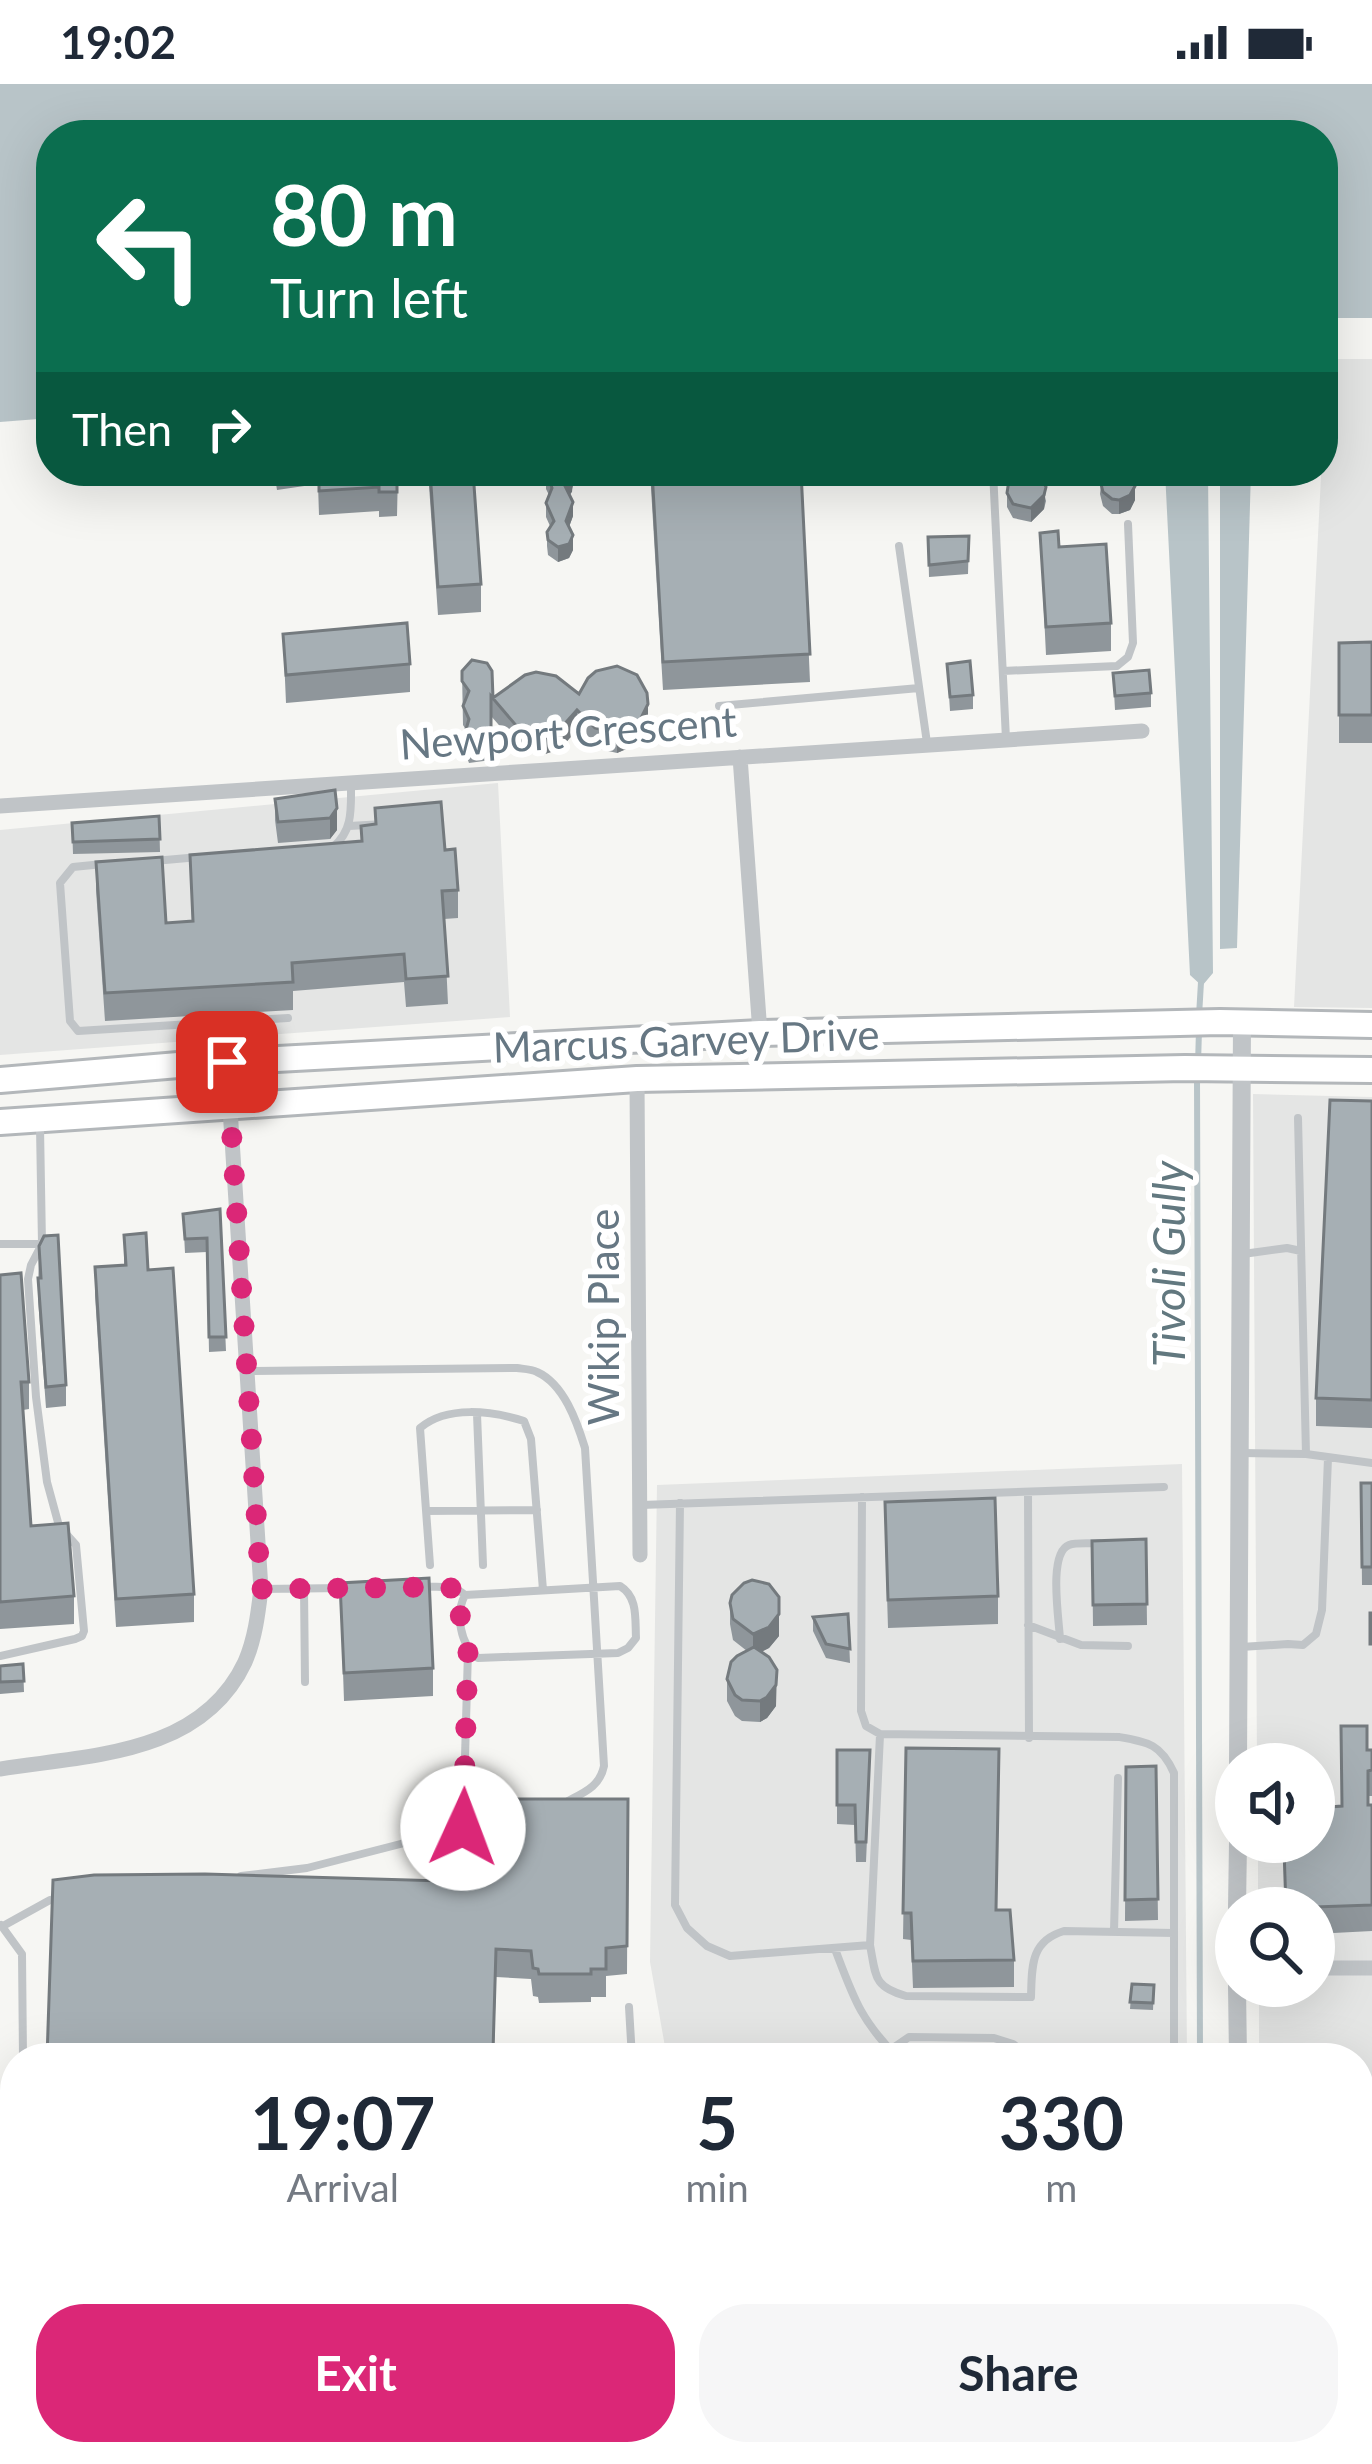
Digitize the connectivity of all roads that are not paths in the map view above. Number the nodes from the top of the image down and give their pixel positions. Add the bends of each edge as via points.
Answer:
1 (994, 486) edge
2 (1128, 524) dead end
3 (898, 547) dead end
4 (1003, 670) junction
5 (919, 688) junction
6 (719, 706) dead end
7 (1142, 731) dead end
8 (1006, 740) junction
9 (928, 745) junction
10 (740, 757) junction
11 (351, 783) junction
12 (0, 806) edge
13 (392, 823) edge
14 (349, 826) junction
15 (310, 848) edge
16 (215, 856) edge
17 (144, 861) edge
18 (121, 863) edge
19 (288, 1018) dead end
20 (1242, 1022) junction
21 (1372, 1025) edge
22 (760, 1033) junction
23 (227, 1062) junction
24 (1244, 1068) junction
25 (1372, 1070) edge
26 (638, 1079) junction
27 (0, 1081) edge
28 (230, 1107) junction
29 (1298, 1118) dead end
30 (40, 1119) junction
31 (0, 1122) edge
32 (0, 1244) edge
33 (42, 1244) junction
34 (1301, 1251) junction
35 (1242, 1254) junction
36 (247, 1370) junction
37 (477, 1414) junction
38 (1240, 1453) junction
39 (1306, 1454) junction
40 (1328, 1458) junction
41 (1372, 1463) edge
42 (1164, 1487) dead end
43 (1028, 1492) junction
44 (862, 1497) junction
45 (680, 1503) junction
46 (640, 1504) junction
47 (427, 1510) junction
48 (482, 1510) junction
49 (537, 1510) junction
50 (1112, 1543) edge
51 (640, 1555) dead end
52 (430, 1565) dead end
53 (483, 1565) dead end
54 (398, 1587) edge
55 (595, 1587) junction
56 (304, 1588) junction
57 (351, 1588) edge
58 (261, 1589) junction
59 (543, 1590) junction
60 (465, 1595) junction
61 (1028, 1625) junction
62 (1060, 1639) junction
63 (1127, 1646) dead end
64 (1239, 1647) junction
65 (468, 1651) junction
66 (598, 1654) junction
67 (0, 1656) edge
68 (305, 1682) dead end
69 (880, 1734) junction
70 (1029, 1738) junction
71 (1238, 1743) edge
72 (0, 1769) edge
73 (1118, 1778) dead end
74 (547, 1806) edge
75 (505, 1817) edge
76 (463, 1828) junction
77 (238, 1877) edge
78 (75, 1896) edge
79 (1, 1925) edge
80 (1114, 1931) junction
81 (1174, 1933) junction
82 (870, 1945) junction
83 (836, 1949) junction
84 (1335, 1968) edge
85 (1372, 1968) edge
86 (629, 2007) dead end
87 (1237, 2007) edge
88 (23, 2043) edge
89 (631, 2043) edge
90 (883, 2043) edge
91 (900, 2043) edge
92 (1010, 2043) edge
93 (1174, 2043) edge
94 (1238, 2043) edge

1 - 4 lane
2 - 4 lane via 1128,657 1117,666
3 - 5 lane
4 - 8 lane
5 - 6 lane
5 - 9 lane
7 - 8 street, Newport Crescent
8 - 9 street, Newport Crescent
9 - 10 street, Newport Crescent
10 - 11 street, Newport Crescent
10 - 22 street
11 - 12 street, Newport Crescent
11 - 14 lane
13 - 14 lane
14 - 15 lane via 334,847
16 - 17 lane
18 - 19 lane via 73,867 59,883 73,1027
20 - 21 highway, Marcus Garvey Drive
20 - 22 highway, Marcus Garvey Drive
20 - 24 street
22 - 23 highway, Marcus Garvey Drive
23 - 27 highway, Marcus Garvey Drive
23 - 28 street
24 - 25 highway, Marcus Garvey Drive
24 - 26 highway, Marcus Garvey Drive
24 - 35 street
26 - 28 highway, Marcus Garvey Drive
26 - 46 street, Wikip Place
28 - 30 highway, Marcus Garvey Drive
28 - 36 street
29 - 34 lane
30 - 31 highway, Marcus Garvey Drive
30 - 33 lane
32 - 33 lane
33 - 67 lane via 28,1279 36,1397 47,1482 59,1526 76,1545 84,1630
34 - 35 lane
34 - 39 lane
35 - 38 street
36 - 55 lane via 538,1372 568,1406 585,1448
36 - 58 street
37 - 47 lane via 443,1414 420,1428
37 - 48 lane
37 - 49 lane via 524,1421
38 - 39 lane
38 - 64 street
39 - 40 lane
40 - 41 lane
40 - 64 lane via 1316,1634 1303,1645
42 - 43 lane
43 - 44 lane
43 - 61 lane
44 - 45 lane
44 - 69 lane via 861,1712
45 - 46 lane
45 - 83 lane via 676,1905 686,1928 730,1956
46 - 51 street, Wikip Place
47 - 48 lane
47 - 52 lane
48 - 49 lane
48 - 53 lane
49 - 59 lane
50 - 62 lane via 1062,1551
54 - 60 lane
55 - 59 lane
55 - 66 lane
55 - 66 lane via 629,1592 636,1638 618,1653
56 - 57 lane
56 - 58 lane
56 - 68 lane
58 - 72 street via 244,1663 196,1720 130,1749
59 - 60 lane
60 - 65 lane
61 - 62 lane
61 - 70 lane
62 - 63 lane
64 - 71 street
65 - 66 lane via 478,1658
65 - 76 lane
66 - 74 lane via 602,1776
69 - 70 lane
69 - 82 lane
70 - 81 lane via 1119,1737 1148,1742 1166,1756 1174,1773
73 - 80 lane
75 - 76 lane
76 - 77 lane
78 - 79 lane
79 - 88 lane via 22,1954
80 - 81 lane
80 - 82 lane via 1064,1931 1040,1943 1031,1997 887,1991
81 - 93 lane
82 - 83 lane
83 - 90 lane via 859,2011
84 - 85 street
86 - 89 lane
87 - 94 street
91 - 92 lane

